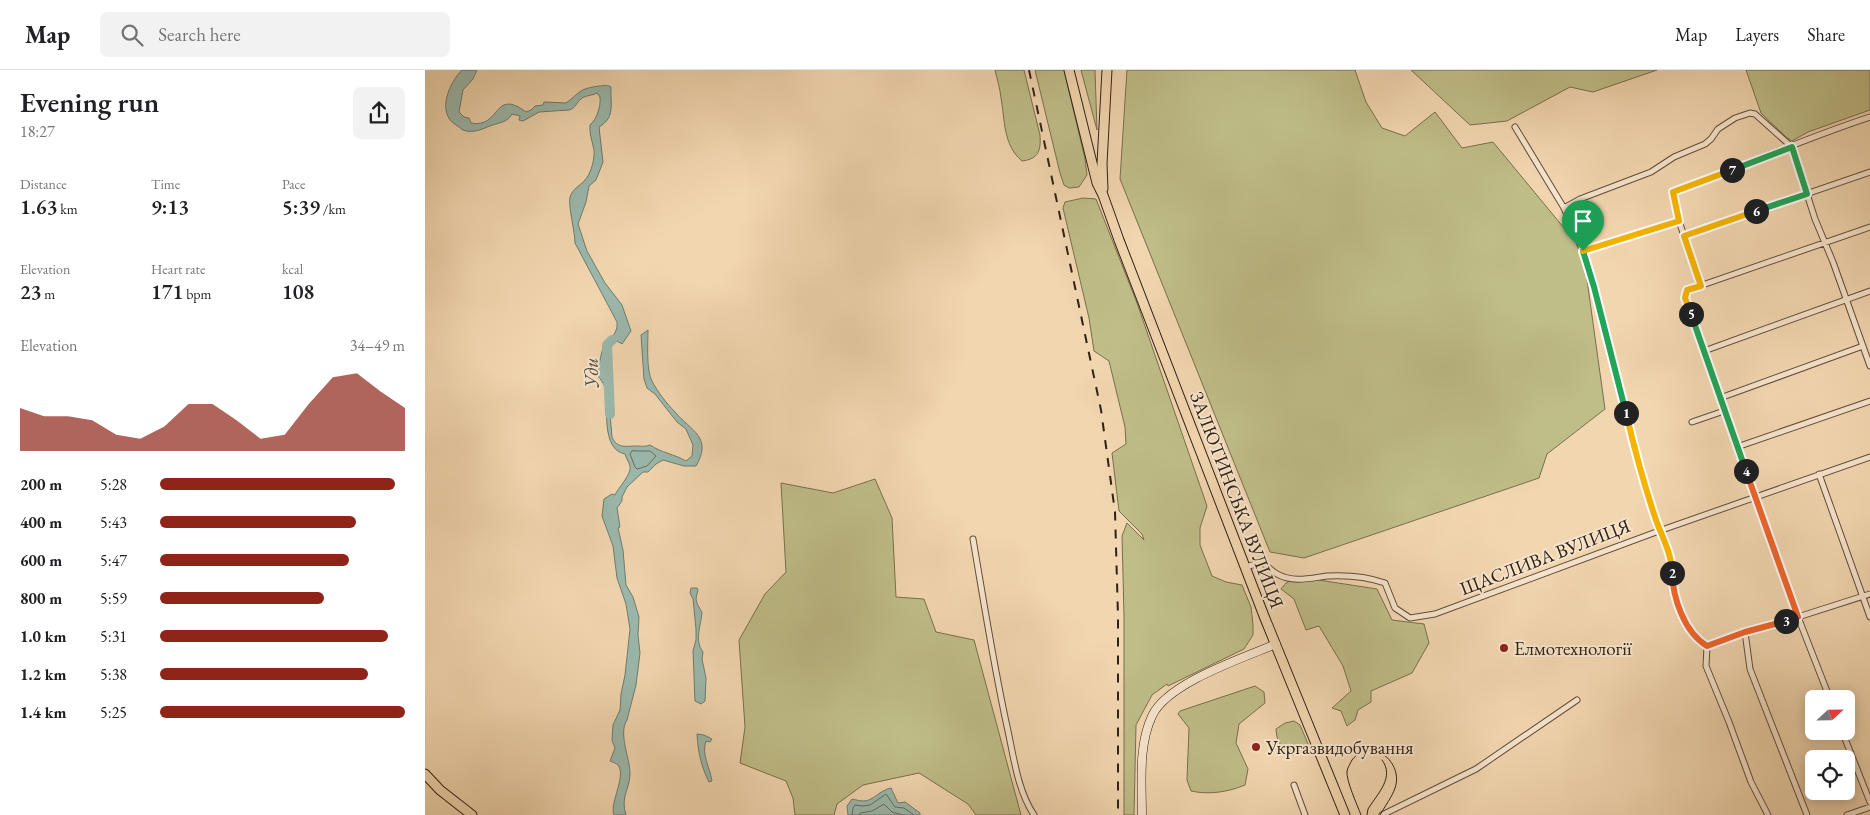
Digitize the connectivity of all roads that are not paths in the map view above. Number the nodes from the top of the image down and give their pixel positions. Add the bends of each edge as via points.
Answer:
1 (1069, 70) edge
2 (1107, 70) edge
3 (1870, 117) edge
4 (1515, 127) dead end
5 (1792, 147) junction
6 (1870, 172) edge
7 (1103, 194) junction
8 (1807, 194) junction
9 (1564, 208) junction
10 (1679, 221) junction
11 (1870, 227) edge
12 (1684, 236) junction
13 (1825, 243) junction
14 (1583, 251) junction
15 (1701, 286) junction
16 (1870, 291) edge
17 (1846, 299) junction
18 (1863, 346) junction
19 (1704, 351) junction
20 (1870, 366) edge
21 (1720, 398) junction
22 (1870, 401) edge
23 (1725, 410) junction
24 (1692, 422) dead end
25 (1737, 447) junction
26 (1870, 457) edge
27 (1819, 474) junction
28 (1755, 497) junction
29 (1659, 531) junction
30 (973, 539) dead end
31 (1245, 567) junction
32 (1870, 594) edge
33 (1862, 597) junction
34 (1798, 617) junction
35 (1870, 617) edge
36 (1745, 632) junction
37 (1277, 644) junction
38 (1707, 646) junction
39 (1826, 690) edge
40 (1577, 700) dead end
41 (1846, 740) edge
42 (425, 774) edge
43 (1294, 785) dead end
44 (1870, 802) edge
45 (1870, 807) edge
46 (472, 815) edge
47 (1034, 815) edge
48 (1142, 815) edge
49 (1305, 815) edge
50 (1345, 815) edge
51 (1382, 815) edge
52 (1768, 815) edge
53 (1807, 815) edge
54 (1847, 815) edge

1 - 7 main road, ЗАЛЮТИНСЬКА ВУЛИЦЯ via 1097,183
2 - 7 main road
3 - 5 street via 1813,136
4 - 9 street
5 - 8 street
5 - 9 street via 1750,113 1718,129 1705,144 1674,157 1651,172
5 - 10 street via 1673,192
6 - 8 street
7 - 31 main road, ЗАЛЮТИНСЬКА ВУЛИЦЯ
8 - 12 street
8 - 13 street
9 - 14 street
10 - 12 street
10 - 14 street
11 - 13 street
12 - 15 street
13 - 15 street
13 - 17 street
14 - 29 street
15 - 19 street via 1687,290 1685,298
16 - 17 street
17 - 18 street
17 - 19 street
18 - 20 street
18 - 21 street
19 - 21 street
21 - 23 street
22 - 25 street
23 - 24 street
23 - 25 street
25 - 28 street
26 - 27 street, ЩАСЛИВА ВУЛИЦЯ
27 - 28 street, ЩАСЛИВА ВУЛИЦЯ
27 - 33 street
28 - 29 street, ЩАСЛИВА ВУЛИЦЯ
28 - 34 street
29 - 31 street, ЩАСЛИВА ВУЛИЦЯ via 1435,614 1410,618 1395,608 1385,584 1376,580 1328,576 1309,580 1292,578 1278,575 1262,562
29 - 38 street via 1672,565 1673,587 1682,615 1691,633
30 - 47 street via 1014,758 1025,803
31 - 37 main road, ЗАЛЮТИНСЬКА ВУЛИЦЯ
32 - 33 street
33 - 34 street
33 - 35 street
34 - 36 street
34 - 39 street
36 - 38 street
36 - 53 street via 1750,669
37 - 48 main road via 1194,679 1171,693 1152,714 1145,740
37 - 50 main road, ЗАЛЮТИНСЬКА ВУЛИЦЯ
38 - 52 street via 1706,666 1751,782
40 - 51 street via 1477,769
41 - 44 street
42 - 46 main road
43 - 49 street
45 - 54 street

